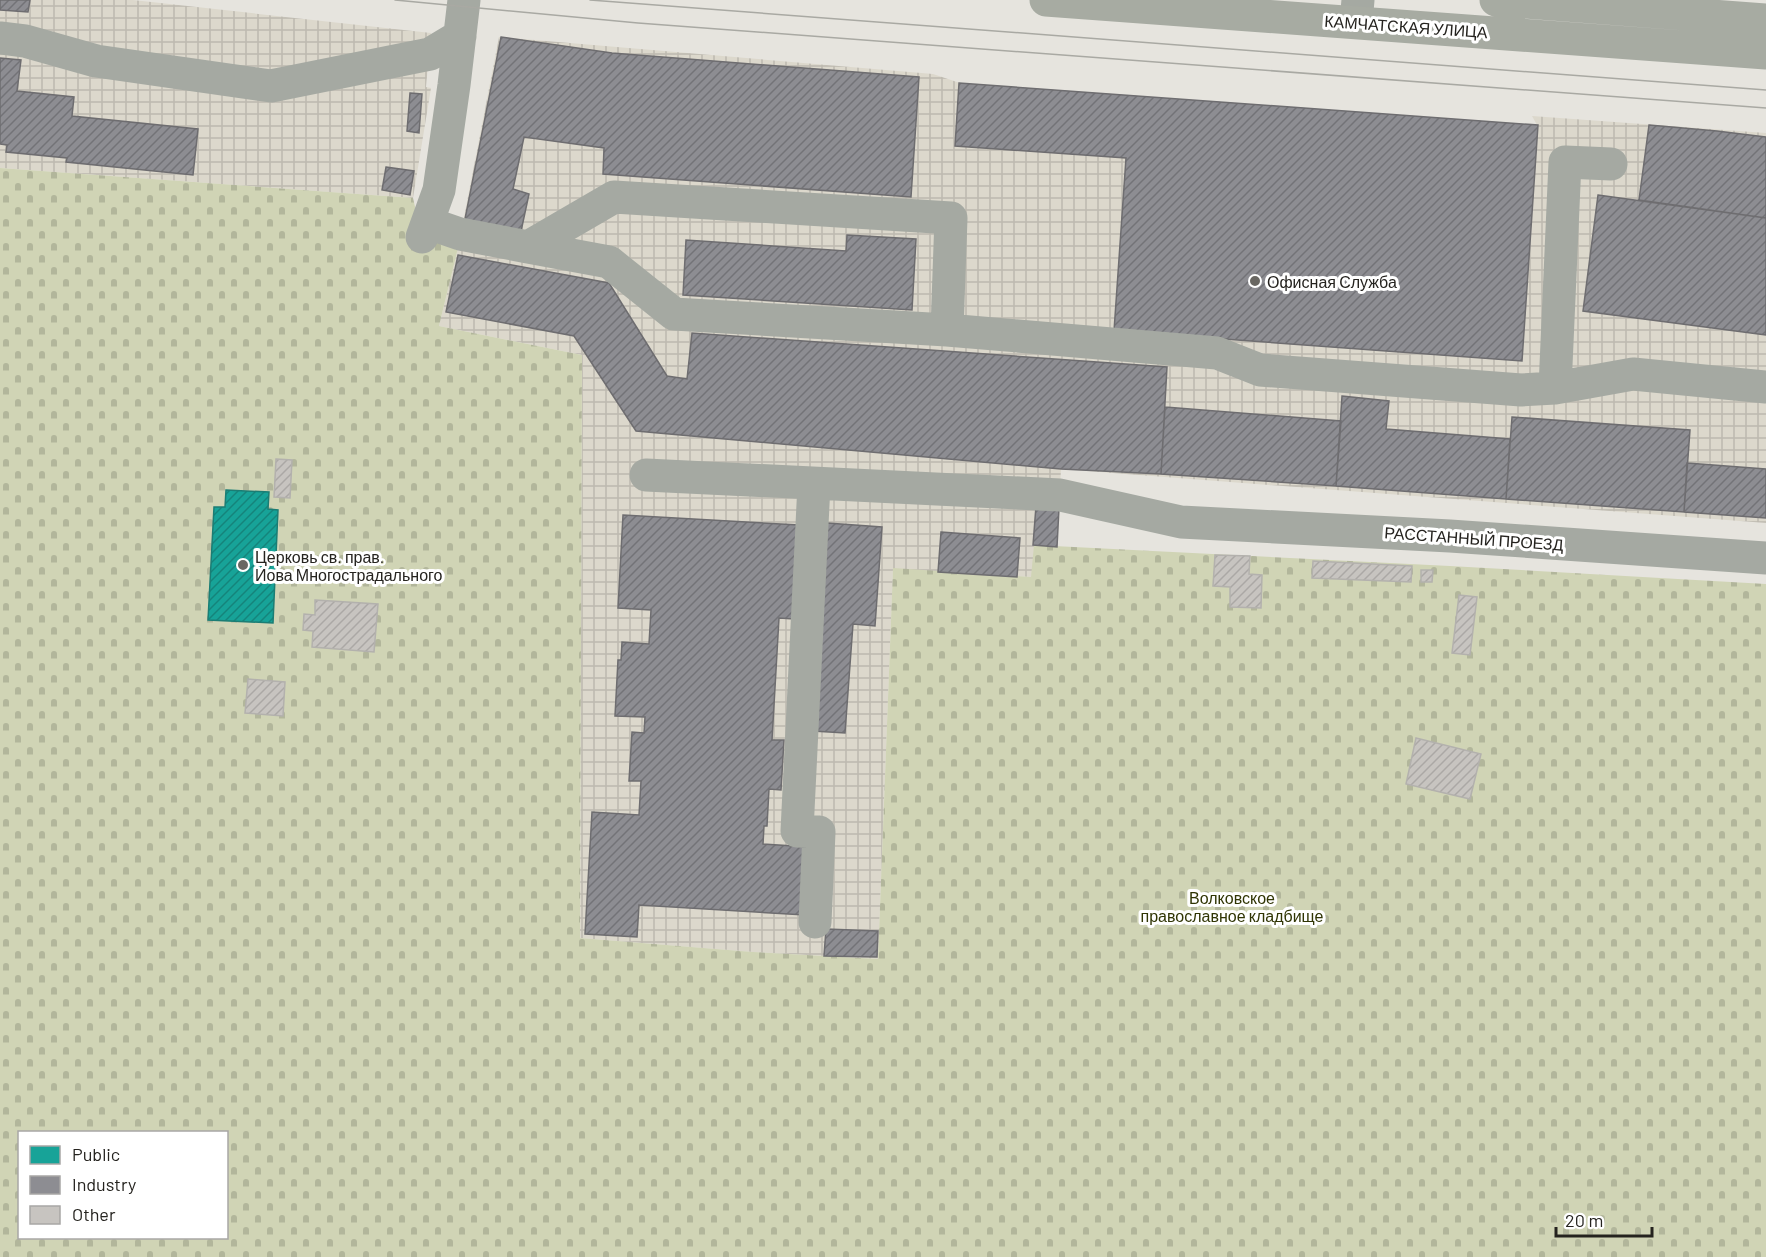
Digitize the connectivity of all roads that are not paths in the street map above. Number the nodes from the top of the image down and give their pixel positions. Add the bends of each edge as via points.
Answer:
1 (464, 0) edge
2 (1046, 0) edge
3 (1496, 0) edge
4 (1357, 11) edge
5 (1752, 13) edge
6 (460, 36) junction
7 (0, 38) edge
8 (1754, 52) edge
9 (1611, 164) dead end
10 (528, 247) junction
11 (947, 330) junction
12 (1766, 387) edge
13 (1555, 388) junction
14 (646, 475) dead end
15 (814, 484) junction
16 (1766, 558) edge
17 (814, 922) dead end

1 - 6 street
2 - 4 main road, КАМЧАТСКАЯ УЛИЦА
3 - 5 main road, КАМЧАТСКАЯ УЛИЦА
4 - 8 main road, КАМЧАТСКАЯ УЛИЦА
5 - 8 street
6 - 7 street via 429,54 271,86 96,61 25,40
6 - 10 street via 438,190 425,230
9 - 13 street via 1565,162
10 - 11 street via 609,262 674,314
10 - 11 street via 614,197 951,218
11 - 13 street via 1217,353 1260,370 1521,390
12 - 13 street via 1633,374
14 - 15 street, РАССТАННЫЙ ПРОЕЗД
15 - 16 street, РАССТАННЫЙ ПРОЕЗД via 1060,495 1181,522
15 - 17 street via 797,831 819,832

